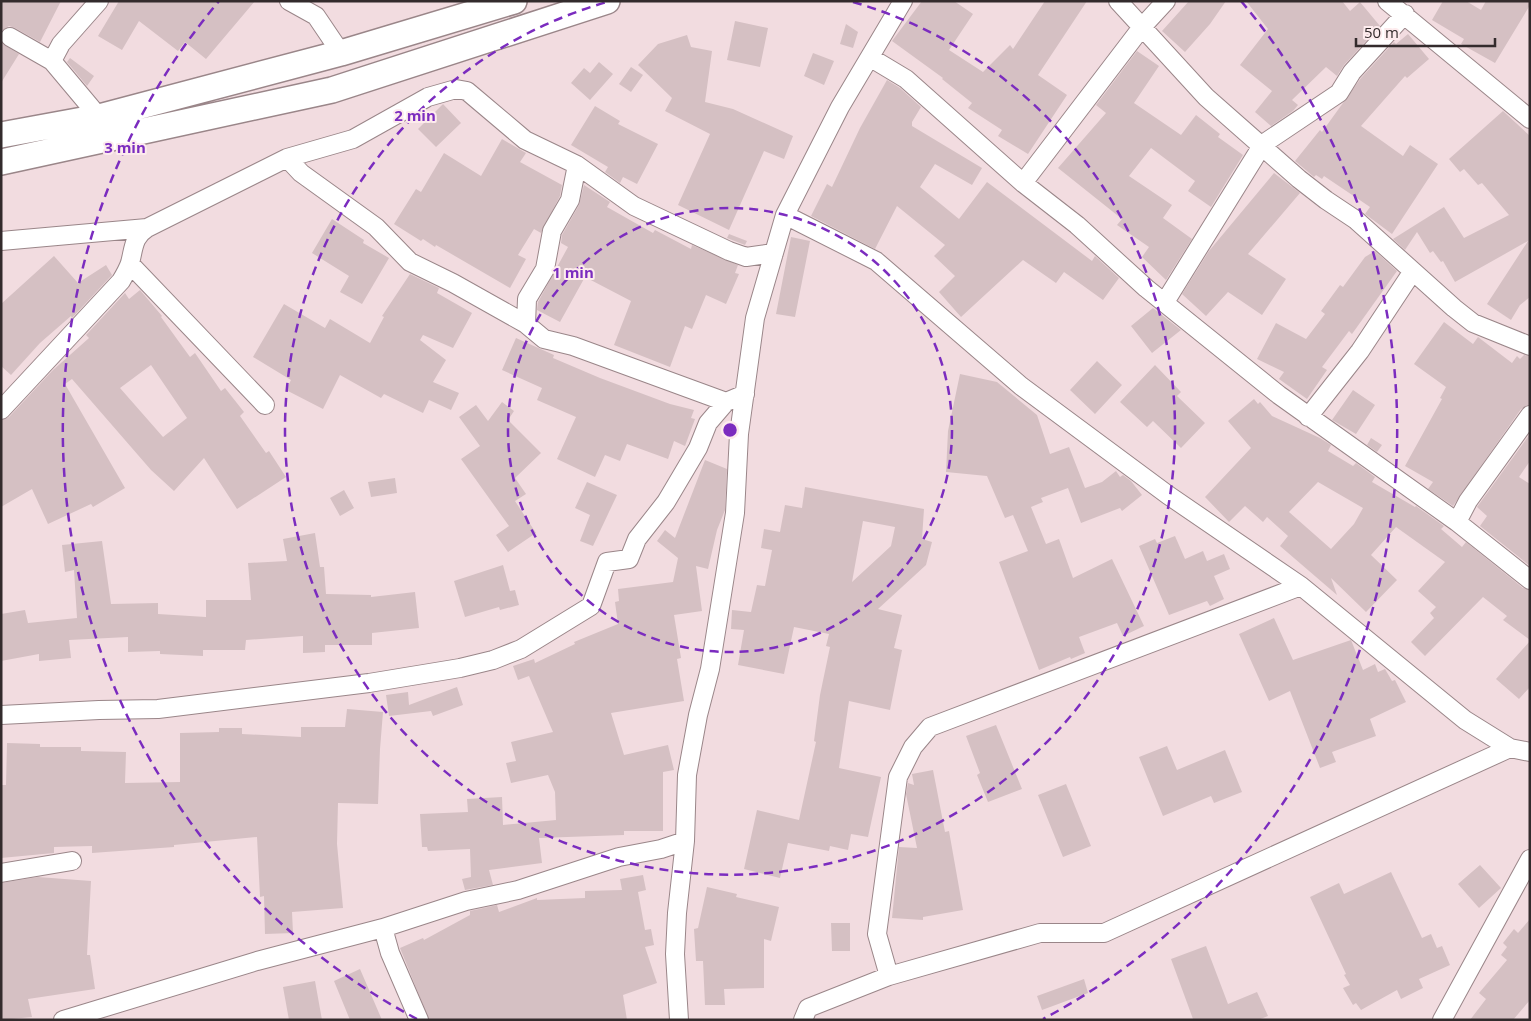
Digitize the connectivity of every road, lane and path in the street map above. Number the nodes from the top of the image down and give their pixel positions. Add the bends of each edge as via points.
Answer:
1 (99, 1) edge
2 (289, 1) edge
3 (514, 1) edge
4 (607, 1) edge
5 (903, 1) edge
6 (1118, 1) edge
7 (1166, 1) edge
8 (1387, 1) edge
9 (319, 8) edge
10 (1406, 14) junction
11 (1142, 27) junction
12 (10, 37) dead end
13 (341, 54) junction
14 (871, 58) junction
15 (52, 61) junction
16 (99, 117) junction
17 (1530, 119) edge
18 (1, 135) edge
19 (1263, 144) junction
20 (287, 158) junction
21 (1, 162) edge
22 (577, 165) junction
23 (1023, 183) junction
24 (785, 215) junction
25 (147, 228) junction
26 (1, 241) edge
27 (774, 253) junction
28 (130, 264) junction
29 (1413, 271) junction
30 (1165, 302) junction
31 (526, 324) junction
32 (1530, 346) edge
33 (745, 394) junction
34 (726, 402) junction
35 (265, 405) dead end
36 (1, 410) edge
37 (1530, 416) edge
38 (1308, 417) junction
39 (1458, 522) junction
40 (1530, 580) edge
41 (1301, 586) junction
42 (1, 715) edge
43 (1510, 748) junction
44 (1530, 752) edge
45 (685, 841) junction
46 (1530, 859) edge
47 (72, 861) dead end
48 (1, 873) edge
49 (383, 928) junction
50 (889, 976) junction
51 (63, 1020) edge
52 (419, 1020) edge
53 (679, 1020) edge
54 (803, 1020) edge
55 (1442, 1020) edge

1 - 15 street via 61,44
2 - 9 street
3 - 13 main road
4 - 21 main road via 332,90
5 - 14 street
6 - 11 street
7 - 11 street
8 - 10 street
9 - 13 street
10 - 17 street
10 - 19 street via 1352,72 1339,93
11 - 19 street via 1206,97
11 - 23 street
12 - 15 street
13 - 16 main road
14 - 23 street via 906,79
14 - 24 street via 840,107
15 - 16 street
16 - 18 main road
19 - 29 street
19 - 30 street
20 - 22 street via 353,139 428,97 456,89 467,91 524,140
20 - 25 street
20 - 31 street via 301,173 376,227 410,262
22 - 27 street via 634,206 728,251 746,257
22 - 31 street via 570,200 552,231 545,269 527,299
23 - 30 street
24 - 27 street
24 - 41 street via 876,261 1021,386 1168,496
25 - 26 street
25 - 28 street via 135,241
27 - 33 street via 755,318
28 - 35 street
28 - 36 street via 117,286
29 - 32 street via 1473,323
29 - 38 street via 1360,351
30 - 38 street
31 - 34 street via 544,339 573,346
33 - 34 street
33 - 45 street via 739,434 735,513 710,669 687,775
34 - 42 street via 708,423 698,448 666,502 637,539 629,559 607,562 591,606 521,649 460,668 158,710
37 - 39 street via 1468,501
38 - 39 street
39 - 40 street
41 - 43 street via 1465,720
41 - 50 street via 930,727 913,747 898,777 877,934
43 - 44 street
43 - 50 street via 1104,933 1040,933
45 - 49 street via 619,857 518,890 466,901
45 - 53 street via 676,913
46 - 55 street
47 - 48 street
49 - 51 street
49 - 52 street via 390,953
50 - 54 street via 808,1008

